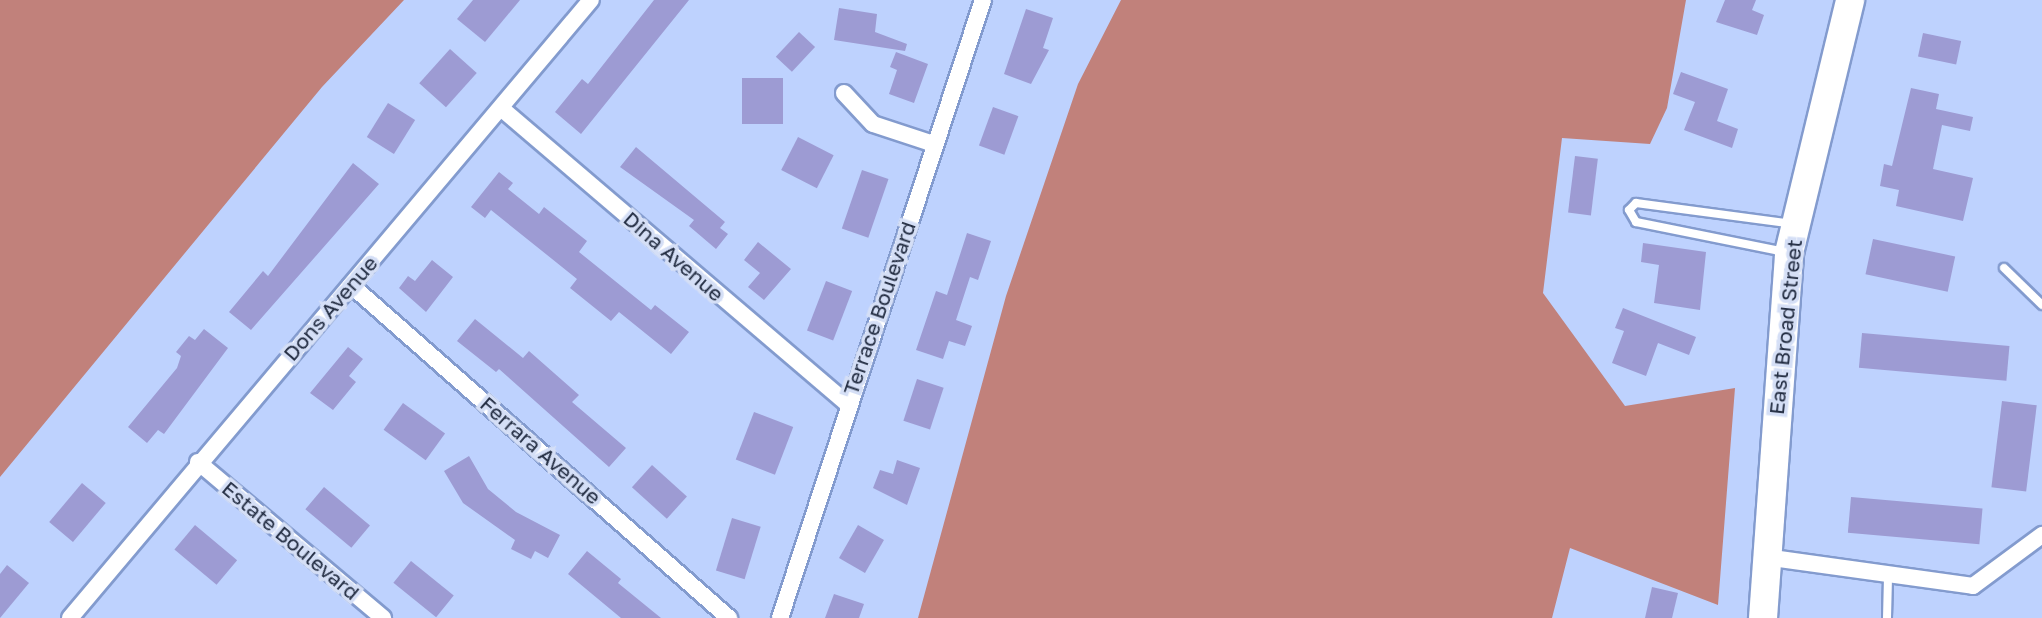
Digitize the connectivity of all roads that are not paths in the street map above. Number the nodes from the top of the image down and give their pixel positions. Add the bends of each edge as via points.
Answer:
1 (591, 0) edge
2 (983, 0) edge
3 (1850, 0) edge
4 (844, 93) dead end
5 (501, 108) junction
6 (934, 145) junction
7 (1796, 225) junction
8 (1789, 253) junction
9 (2004, 268) dead end
10 (351, 285) junction
11 (2042, 305) edge
12 (846, 404) junction
13 (198, 462) junction
14 (2042, 535) edge
15 (1765, 557) junction
16 (1888, 577) junction
17 (70, 618) edge
18 (383, 618) edge
19 (729, 618) edge
20 (780, 618) edge
21 (1763, 618) edge
22 (1888, 618) edge

1 - 5 street, Dons Avenue
2 - 6 street, Terrace Boulevard
3 - 7 highway, East Broad Street
4 - 6 street via 873,124
5 - 10 street, Dons Avenue
5 - 12 street, Dina Avenue
6 - 12 street, Terrace Boulevard
7 - 8 highway, East Broad Street
7 - 8 lane via 1636,204 1629,210 1636,222
8 - 15 highway, East Broad Street
9 - 11 lane
10 - 13 street, Dons Avenue
10 - 19 street, Ferrara Avenue
12 - 20 street, Terrace Boulevard
13 - 17 street, Dons Avenue
13 - 18 street, Estate Boulevard
14 - 16 street via 1973,586
15 - 16 street
15 - 21 highway, East Broad Street
16 - 22 lane

